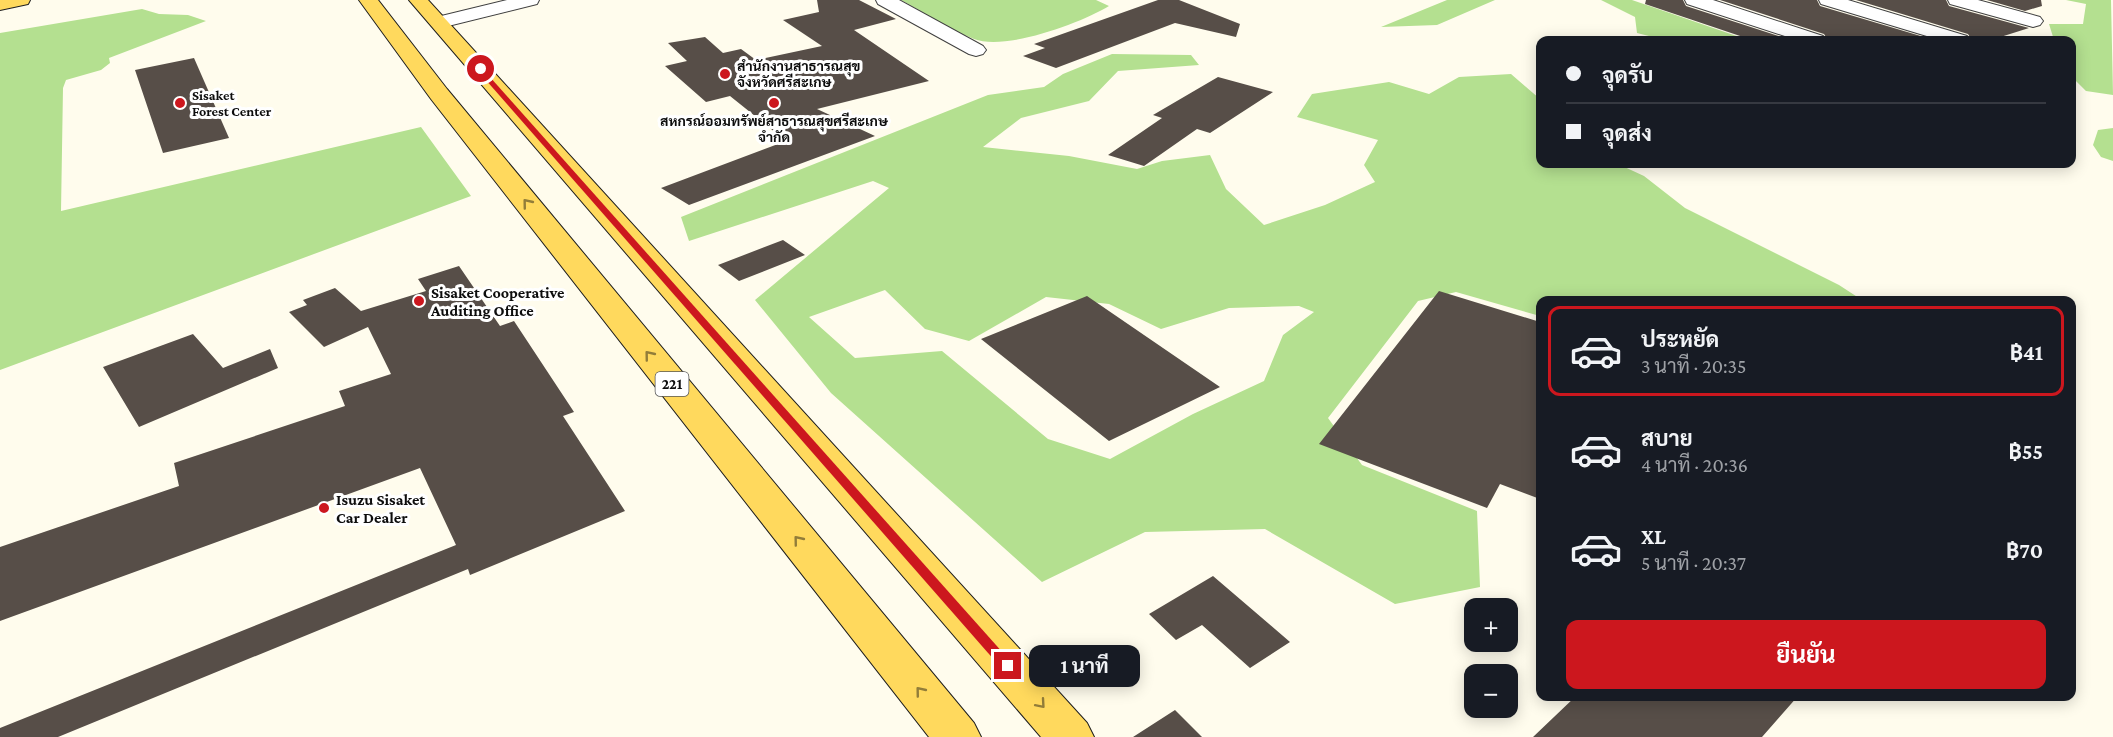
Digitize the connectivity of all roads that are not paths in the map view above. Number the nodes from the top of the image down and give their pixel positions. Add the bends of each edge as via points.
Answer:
1 (21, 0) edge
2 (368, 0) edge
3 (530, 0) edge
4 (885, 0) edge
5 (1694, 0) edge
6 (1828, 0) edge
7 (1957, 0) edge
8 (2026, 0) edge
9 (0, 4) edge
10 (429, 11) edge
11 (2036, 31) edge
12 (1804, 36) edge
13 (1947, 36) edge
14 (976, 50) dead end
15 (957, 737) edge
16 (1070, 737) edge

1 - 9 main road
15 -> 2 main road, 221 via 439,94
3 - 10 street
4 - 14 street
5 - 12 street
6 - 13 street
7 - 11 street
8 - 11 street
10 -> 16 main road

